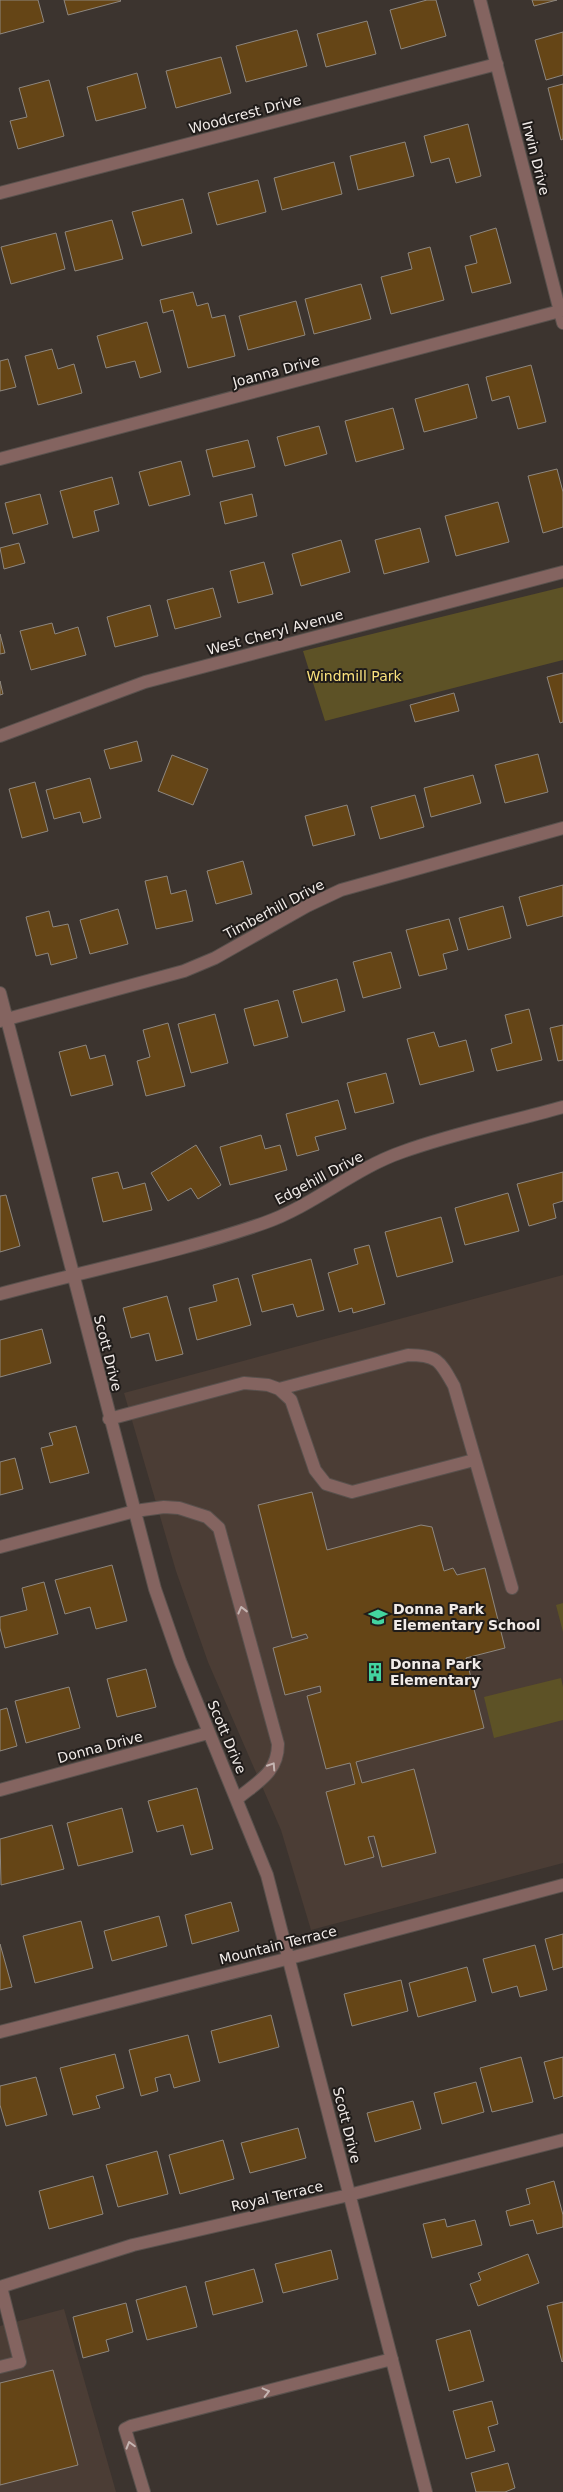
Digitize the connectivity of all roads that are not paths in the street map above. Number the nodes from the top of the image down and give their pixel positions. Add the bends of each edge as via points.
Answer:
1 (480, 0) edge
2 (497, 64) junction
3 (0, 193) edge
4 (562, 317) edge
5 (0, 459) edge
6 (563, 572) edge
7 (0, 736) edge
8 (563, 828) edge
9 (0, 993) edge
10 (3, 1020) edge
11 (563, 1107) edge
12 (73, 1274) junction
13 (0, 1294) edge
14 (279, 1389) junction
15 (109, 1419) junction
16 (474, 1460) junction
17 (134, 1511) junction
18 (0, 1547) edge
19 (512, 1588) dead end
20 (208, 1733) junction
21 (0, 1790) edge
22 (236, 1799) junction
23 (563, 1885) edge
24 (290, 1958) junction
25 (0, 2032) edge
26 (563, 2140) edge
27 (349, 2195) junction
28 (0, 2287) edge
29 (392, 2360) junction
30 (0, 2367) edge
31 (144, 2492) edge
32 (426, 2492) edge

1 - 2 street, Irwin Drive
2 - 3 street, Woodcrest Drive
2 - 4 street, Irwin Drive
4 - 5 street, Joanna Drive
6 - 7 street, West Cheryl Avenue via 145,682
8 - 10 street, Timberhill Drive via 341,890 184,971
9 - 10 street, Scott Drive
10 - 12 street, Scott Drive
11 - 12 street, Edgehill Drive via 401,1152 305,1205 265,1223
12 - 13 street, Edgehill Drive
12 - 15 street, Scott Drive
14 - 15 street via 268,1384 244,1383
14 - 16 street via 291,1400 315,1470 326,1484 352,1492
14 - 16 street via 408,1354 428,1355 443,1366 454,1386
15 - 17 street, Scott Drive
16 - 19 street
17 - 18 street
17 - 20 street, Scott Drive via 155,1589
22 -> 17 street via 272,1770 278,1758 278,1744 219,1528 207,1517 179,1508
20 - 21 street, Donna Drive
20 - 22 street, Scott Drive
22 - 24 street, Scott Drive via 268,1875
23 - 24 street, Mountain Terrace
24 - 25 street, Mountain Terrace
24 - 27 street, Scott Drive
26 - 27 street, Royal Terrace
27 - 28 street, Royal Terrace via 133,2245
27 - 29 street, Scott Drive
28 - 30 street via 20,2362
31 -> 29 street via 125,2429
29 - 32 street, Scott Drive

